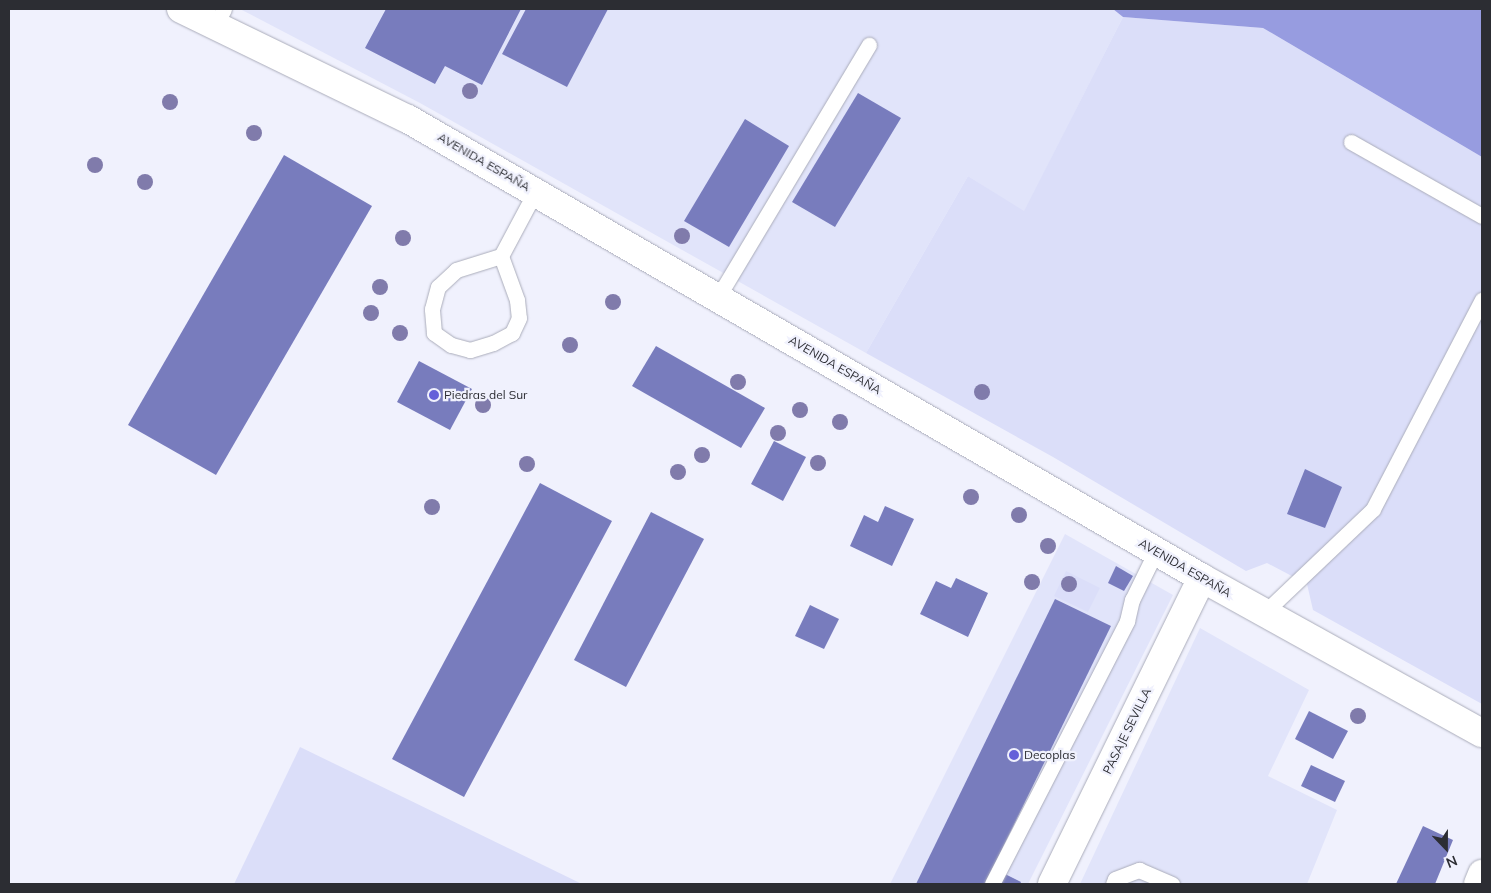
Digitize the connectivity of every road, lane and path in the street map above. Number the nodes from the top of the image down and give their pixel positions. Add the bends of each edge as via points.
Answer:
1 (181, 9) edge
2 (220, 16) edge
3 (869, 45) dead end
4 (1350, 142) dead end
5 (535, 192) junction
6 (1482, 216) edge
7 (501, 256) junction
8 (718, 297) junction
9 (1482, 300) edge
10 (1156, 551) junction
11 (1202, 578) junction
12 (1265, 612) junction
13 (1482, 733) edge
14 (1482, 874) edge
15 (992, 884) edge
16 (1052, 884) edge
17 (1113, 884) edge
18 (1172, 884) edge
19 (1478, 884) edge

1 - 2 main road, AVENIDA ESPAÑA
2 - 5 main road, AVENIDA ESPAÑA
3 - 8 lane
4 - 6 lane
5 - 7 lane
5 - 8 main road, AVENIDA ESPAÑA
7 - 7 lane via 456,270 438,286 432,309 434,333 451,345 470,350 512,333 518,318 517,300
8 - 10 main road, AVENIDA ESPAÑA
9 - 12 lane via 1373,509
10 - 11 main road, AVENIDA ESPAÑA
10 - 15 lane via 1132,600 1127,621
11 - 12 main road, AVENIDA ESPAÑA
11 - 16 main road, PASAJE SEVILLA
12 - 13 main road, AVENIDA ESPAÑA
14 - 19 main road
17 - 18 lane via 1115,879 1140,870

